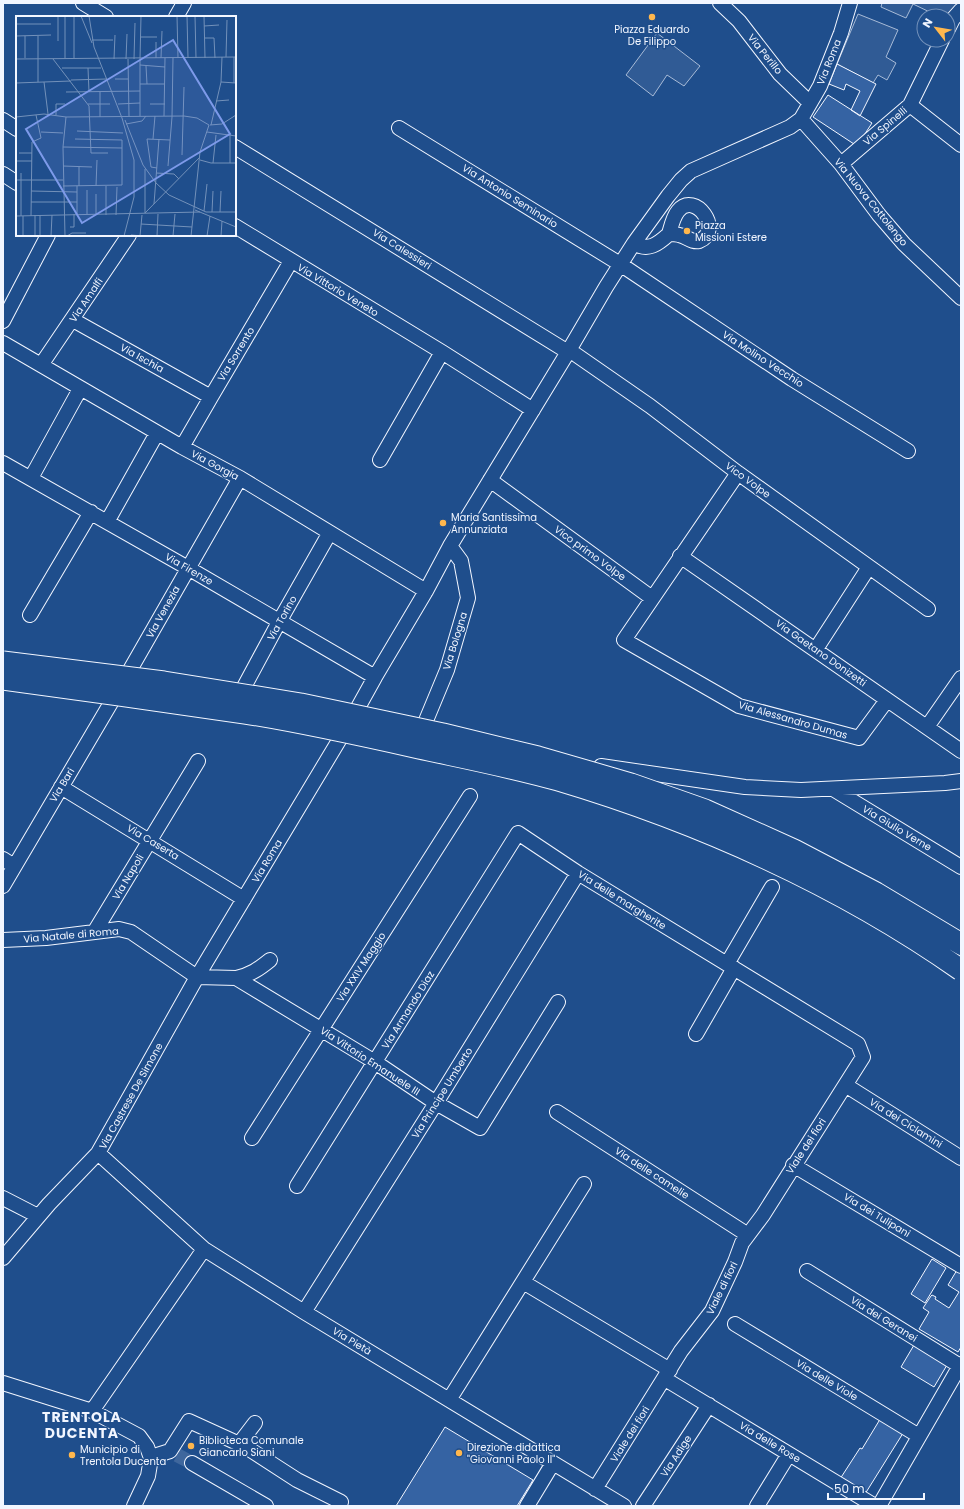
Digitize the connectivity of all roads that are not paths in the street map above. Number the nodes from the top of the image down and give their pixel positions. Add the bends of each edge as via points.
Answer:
1 (184, 3) edge
2 (720, 3) edge
3 (850, 3) edge
4 (177, 16) edge
5 (938, 48) edge
6 (810, 104) junction
7 (910, 105) junction
8 (801, 119) junction
9 (3, 120) edge
10 (16, 128) edge
11 (400, 128) dead end
12 (961, 145) edge
13 (236, 148) edge
14 (841, 164) junction
15 (3, 174) edge
16 (16, 182) edge
17 (236, 227) edge
18 (669, 234) dead end
19 (47, 236) edge
20 (128, 236) edge
21 (634, 243) junction
22 (291, 261) junction
23 (620, 264) junction
24 (961, 298) edge
25 (73, 320) junction
26 (3, 321) edge
27 (3, 343) edge
28 (442, 352) junction
29 (568, 352) junction
30 (42, 365) junction
31 (80, 389) junction
32 (211, 397) junction
33 (533, 410) junction
34 (158, 433) junction
35 (182, 447) junction
36 (908, 451) dead end
37 (380, 460) dead end
38 (3, 463) edge
39 (738, 473) junction
40 (31, 478) junction
41 (240, 478) junction
42 (490, 480) junction
43 (91, 512) junction
44 (107, 522) junction
45 (329, 534) junction
46 (450, 546) junction
47 (680, 556) junction
48 (869, 567) junction
49 (188, 568) junction
50 (426, 591) junction
51 (652, 598) junction
52 (928, 609) dead end
53 (30, 615) dead end
54 (279, 622) junction
55 (816, 649) junction
56 (3, 662) edge
57 (3, 675) edge
58 (375, 677) junction
59 (961, 678) edge
60 (3, 679) edge
61 (122, 684) junction
62 (887, 700) junction
63 (236, 703) junction
64 (350, 722) junction
65 (927, 727) junction
66 (420, 735) junction
67 (961, 752) edge
68 (198, 761) dead end
69 (961, 781) edge
70 (61, 787) junction
71 (833, 789) junction
72 (470, 796) dead end
73 (518, 833) joint
74 (150, 840) junction
75 (9, 863) edge
76 (961, 867) edge
77 (578, 873) junction
78 (3, 886) edge
79 (772, 888) dead end
80 (244, 899) junction
81 (95, 931) junction
82 (3, 940) edge
83 (961, 944) edge
84 (270, 960) dead end
85 (731, 966) junction
86 (961, 970) edge
87 (197, 977) junction
88 (236, 978) junction
89 (558, 1002) dead end
90 (321, 1029) junction
91 (696, 1034) dead end
92 (863, 1057) joint
93 (375, 1062) junction
94 (850, 1088) dead end
95 (436, 1103) junction
96 (557, 1112) dead end
97 (252, 1138) dead end
98 (98, 1152) junction
99 (961, 1158) edge
100 (793, 1165) junction
101 (584, 1184) dead end
102 (297, 1186) dead end
103 (3, 1198) edge
104 (38, 1216) junction
105 (748, 1235) junction
106 (204, 1249) junction
107 (3, 1258) edge
108 (961, 1266) edge
109 (807, 1271) dead end
110 (523, 1282) junction
111 (304, 1312) junction
112 (734, 1324) dead end
113 (960, 1365) edge
114 (667, 1374) junction
115 (3, 1383) edge
116 (449, 1400) junction
117 (709, 1405) junction
118 (92, 1411) junction
119 (255, 1423) dead end
120 (919, 1436) junction
121 (239, 1444) junction
122 (789, 1454) junction
123 (151, 1457) junction
124 (192, 1463) tunnel mouth
125 (553, 1463) junction
126 (595, 1489) junction
127 (341, 1502) dead end
128 (134, 1506) edge
129 (266, 1506) edge
130 (527, 1506) edge
131 (624, 1506) edge
132 (643, 1506) edge
133 (756, 1506) edge
134 (875, 1506) edge
135 (879, 1506) edge

1 - 4 street
2 - 6 street, Via Perillo via 739,21 780,74
3 - 6 street, Via Roma via 820,86
5 - 7 street, Via Spinelli
6 - 8 street, Via Roma
7 - 12 street
7 - 14 street, Via Spinelli
8 - 14 street, Via Nuova Cottolengo
8 - 21 street, Via Roma via 790,127 691,171 668,196
9 - 10 street
11 - 23 street, Via Antonio Seminario
13 - 29 street, Via Calessieri
14 - 24 street, Via Nuova Cottolengo via 904,244
15 - 16 street
17 - 22 street, Via Vittorio Veneto
18 - 21 street via 658,243 647,247
19 - 26 street
20 - 25 street, Via Amalfi
21 - 23 street, Via Roma
22 - 28 street, Via Vittorio Veneto
22 - 32 street, Via Sorrento
23 - 29 street, Via Roma
23 - 36 street, Via Molino Vecchio via 792,379
25 - 30 street, Via Amalfi
25 - 32 street, Via Ischia
27 - 30 street, Via Gorgia
28 - 33 street, Via Vittorio Veneto
28 - 37 street
29 - 33 street, Via Roma
29 - 39 street, Vico Volpe via 575,354 650,406
30 - 31 street, Via Gorgia
31 - 34 street, Via Gorgia
31 - 40 street
32 - 35 street, Via Sorrento
33 - 42 street, Via Roma
34 - 35 street, Via Gorgia
34 - 44 street
35 - 41 street, Via Gorgia
38 - 40 street, Via Firenze
39 - 47 street
39 - 48 street, Vico Volpe
40 - 43 street, Via Firenze
41 - 45 street, Via Gorgia
41 - 49 street, Via Venezia
42 - 46 street, Via Roma
42 - 51 street, Vico primo Volpe
43 - 44 street, Via Firenze
43 - 53 street
44 - 49 street, Via Firenze
45 - 50 street, Via Gorgia
45 - 54 street, Via Torino
46 - 50 street, Via Roma
46 - 66 street, Via Bologna via 462,561 468,598 447,670
47 - 51 street
47 - 55 street, Via Gaetano Donizetti
48 - 52 street, Vico Volpe
48 - 55 street
49 - 54 street, Via Firenze
49 - 61 street, Via Venezia
50 - 58 street, Via Roma
51 - 62 street, Via Alessandro Dumas via 624,640 739,706 859,738
54 - 58 street, Via Firenze
54 - 63 street, Via Torino
55 - 62 street, Via Gaetano Donizetti
56 - 83 highway, bridge via 164,682 301,704 443,734 553,761 631,784 705,810 794,850 876,893
57 - 61 street
58 - 64 street, Via Roma
59 - 65 street
60 - 86 highway, bridge via 247,714 359,735 557,780 722,839 806,877 925,945
61 - 63 street
61 - 70 street, Via Bari
62 - 65 street, Via Gaetano Donizetti
63 - 64 street
64 - 66 street
64 - 80 street, Via Roma
65 - 67 street, Via Gaetano Donizetti
66 - 71 street via 632,772 730,785 801,790
68 - 74 street, Via Napoli
69 - 71 street
70 - 74 street, Via Caserta
70 - 75 street, Via Bari
71 - 76 street, Via Giulio Verne
72 - 90 street, Via XXIV Maggio
73 - 77 street, Via delle margherite
73 - 93 street, Via Armando Diaz
74 - 80 street, Via Caserta
74 - 81 street, Via Napoli
75 - 78 street, Via Bari
77 - 85 street, Via delle margherite
77 - 95 street, Via Principe Umberto
79 - 85 street
80 - 87 street, Via Roma
81 - 82 street, Via Natale di Roma via 46,938
81 - 87 street, Via Natale di Roma via 119,929 131,932
84 - 88 street, Via Vittorio Emanuele III via 248,975
85 - 91 street
85 - 92 street, Via delle margherite via 858,1044
87 - 88 street, Via Vittorio Emanuele III
87 - 98 street, Via Castrese De Simone
88 - 90 street, Via Vittorio Emanuele III
89 - 95 street, Via Vittorio Emanuele III via 480,1128
90 - 93 street, Via Vittorio Emanuele III
90 - 97 street, Via XXIV Maggio
92 - 100 street, Viale dei fiori
93 - 95 street, Via Vittorio Emanuele III
93 - 102 street, Via Armando Diaz
94 - 99 street, Via dei Ciclamini
95 - 111 street, Via Principe Umberto
96 - 105 street, Via delle camelie
98 - 104 street, Via Castrese De Simone
98 - 106 street, Via Pietà
100 - 105 street, Viale dei fiori
100 - 108 street, Via dei Tulipani
101 - 110 street
103 - 104 street
104 - 107 street, Via Castrese De Simone
105 - 114 street, Viale di fiori via 712,1311
106 - 111 street, Via Pietà
106 - 118 street
109 - 113 street, Via dei Geranei
110 - 114 street, Via delle Rose
110 - 116 street
111 - 116 street, Via Pietà
112 - 120 street, Via delle Viole
113 - 120 street
114 - 117 street, Via delle Rose
114 - 126 street, Viale dei fiori
115 - 118 street
116 - 125 street, Via Pietà
117 - 122 street, Via delle Rose
117 - 132 street, Via Adige
118 - 123 street via 139,1436
119 - 121 street
120 - 135 street
121 - 123 street via 189,1421 174,1453
121 - 127 street via 297,1480
122 - 133 street
122 - 134 street, Via delle Rose
123 - 128 street via 148,1476
124 - 129 street
125 - 126 street, Via Pietà
125 - 130 street
126 - 131 street, Via Pietà

